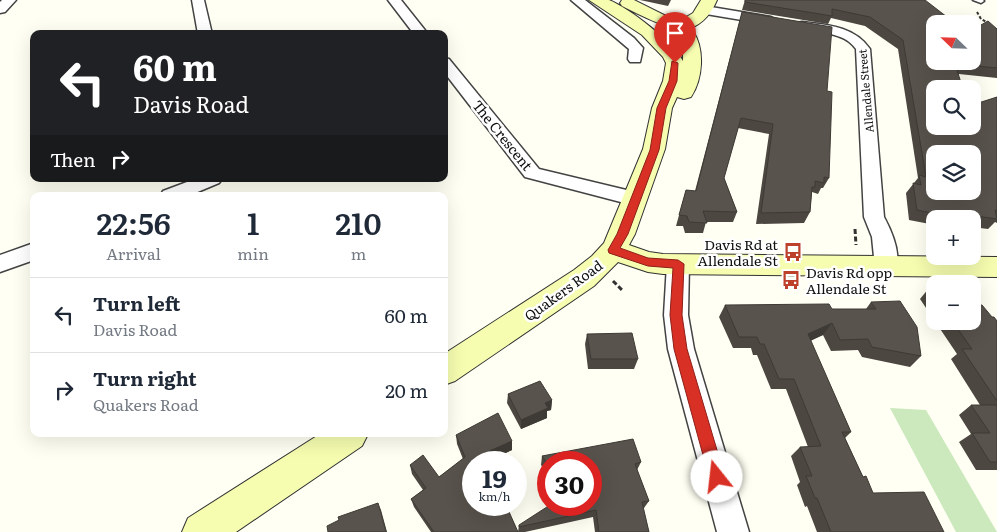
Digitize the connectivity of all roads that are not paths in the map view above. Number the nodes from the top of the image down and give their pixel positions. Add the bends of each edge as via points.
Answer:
1 (10, 0) edge
2 (198, 0) edge
3 (394, 0) edge
4 (576, 0) edge
5 (597, 0) edge
6 (623, 0) edge
7 (981, 1) edge
8 (975, 3) edge
9 (707, 5) edge
10 (0, 9) edge
11 (680, 28) junction
12 (204, 30) edge
13 (418, 30) edge
14 (648, 33) junction
15 (635, 59) dead end
16 (448, 67) edge
17 (654, 150) junction
18 (205, 182) edge
19 (180, 192) edge
20 (636, 199) junction
21 (613, 250) junction
22 (30, 253) edge
23 (0, 264) edge
24 (678, 264) junction
25 (886, 266) junction
26 (997, 267) edge
27 (448, 368) edge
28 (345, 437) edge
29 (202, 532) edge
30 (733, 532) edge

1 - 10 street
2 - 12 street
3 - 13 street
4 - 15 street via 629,41 636,48
5 - 14 main road
6 - 11 main road
7 - 8 lane
9 - 11 main road via 699,17
9 - 25 street, Allendale Street via 828,30 860,43 863,49 874,218 883,238
11 - 14 main road via 685,38 674,41 661,40
11 - 17 main road, Quakers Road via 692,48 690,75 677,111
14 - 17 main road, Quakers Road via 675,63
16 - 20 street, The Crescent via 532,173
17 - 20 main road, Quakers Road
18 - 19 street
20 - 21 main road, Quakers Road
21 - 24 main road via 648,262
21 - 27 main road, Quakers Road via 584,278
22 - 23 street
24 - 25 main road
24 - 30 street via 676,315 681,349
25 - 26 main road
28 - 29 main road

